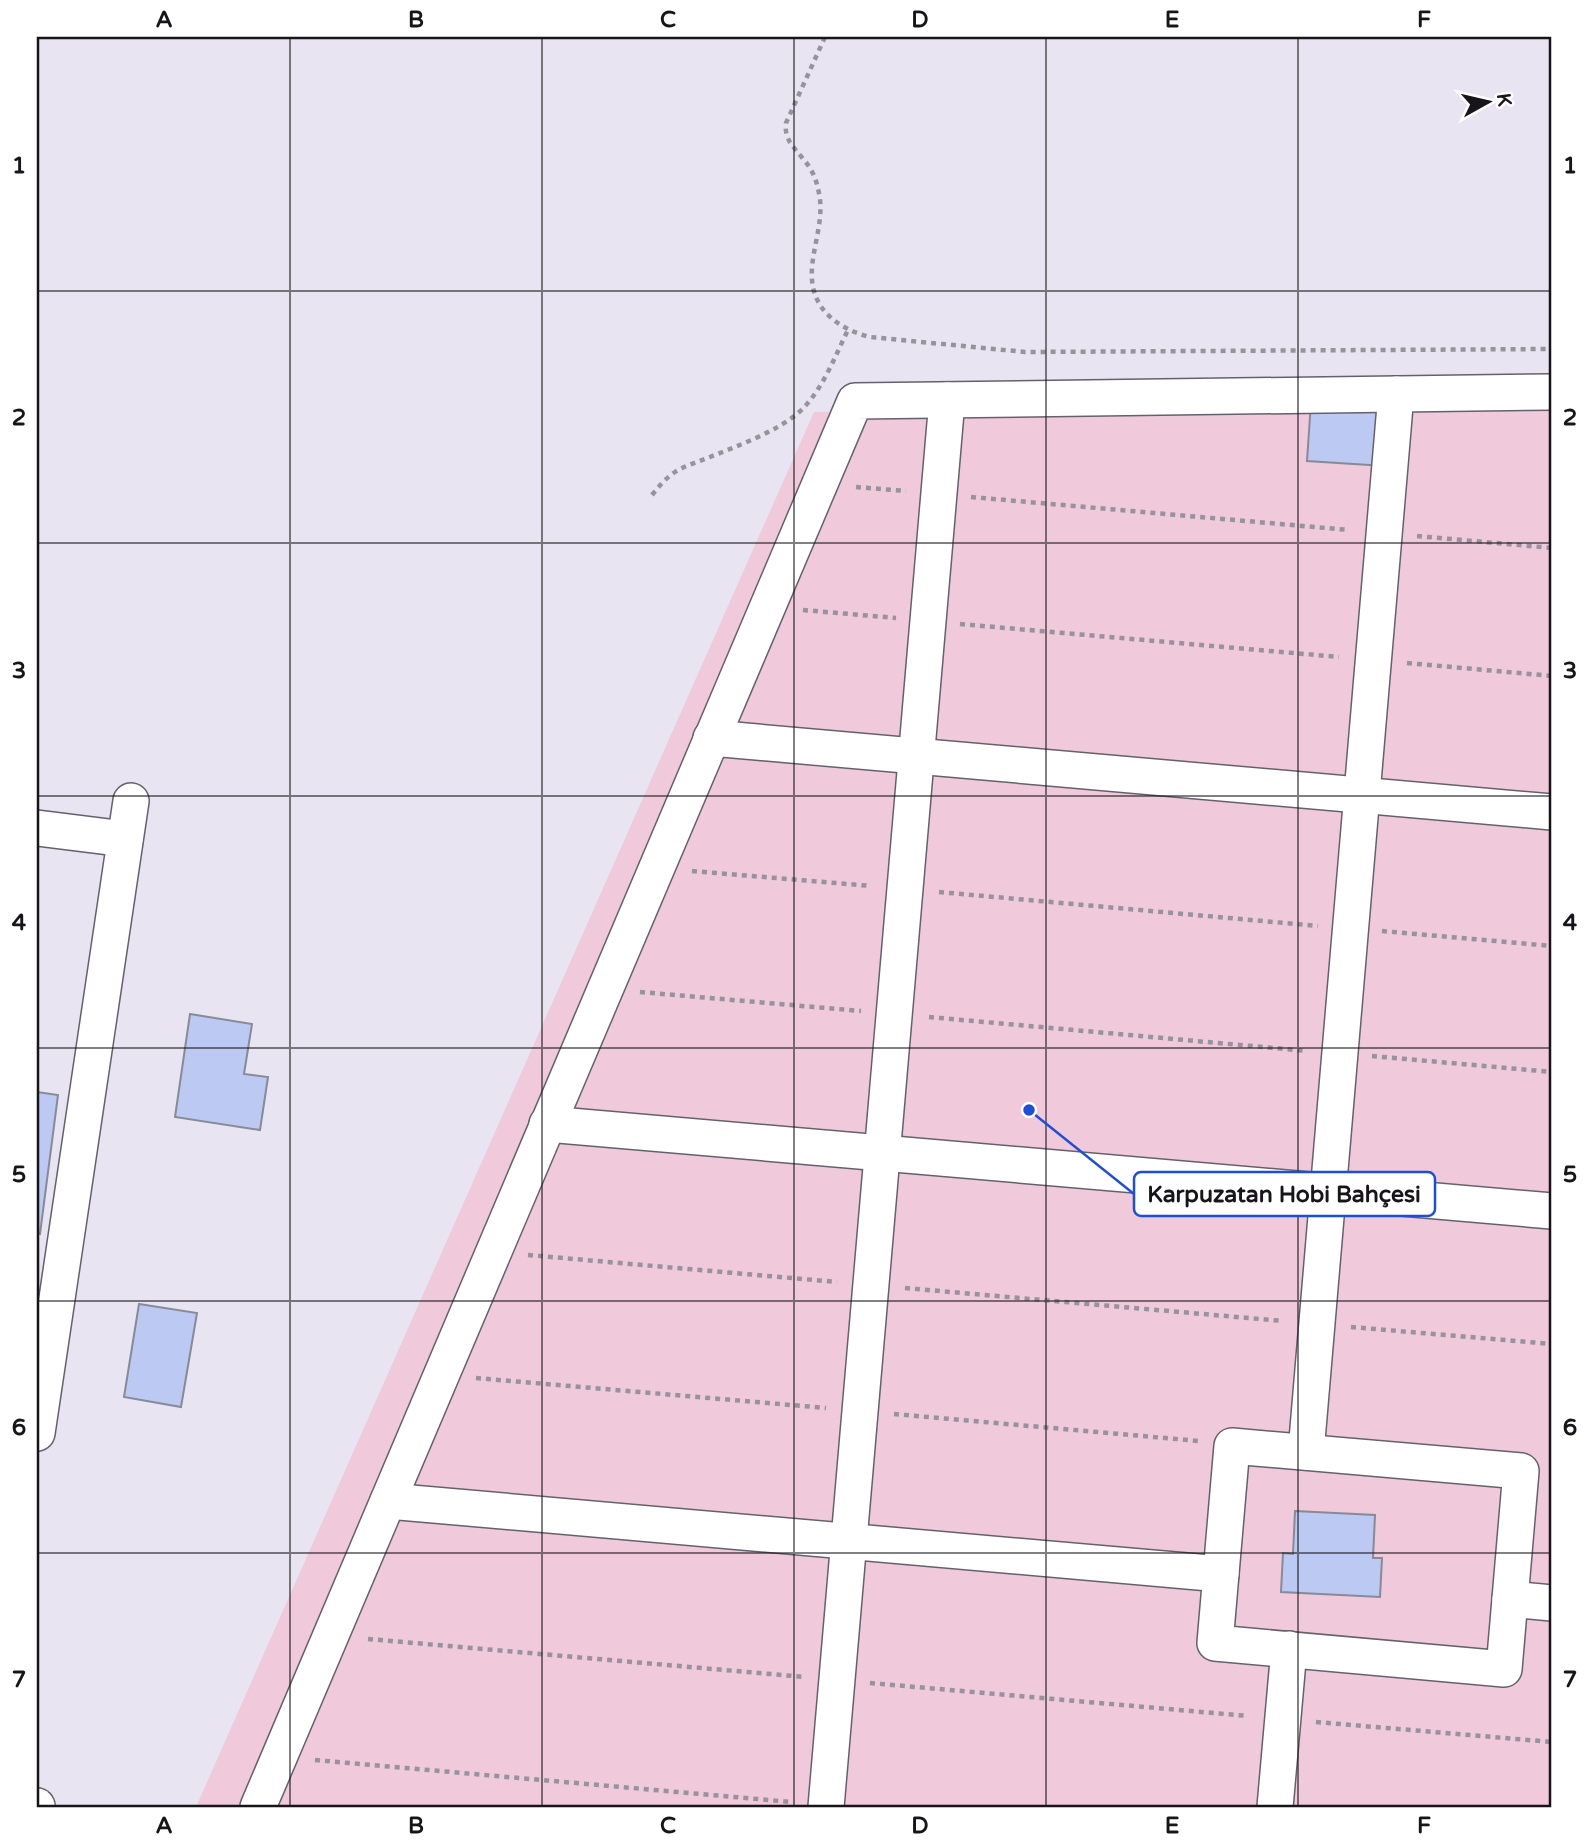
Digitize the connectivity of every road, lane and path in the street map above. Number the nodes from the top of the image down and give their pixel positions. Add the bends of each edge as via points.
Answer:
1 (825, 37) edge
2 (848, 330) junction
3 (1552, 349) edge
4 (1552, 392) edge
5 (1396, 394) junction
6 (947, 400) junction
7 (819, 484) junction
8 (939, 494) junction
9 (652, 495) dead end
10 (1384, 533) junction
11 (1552, 548) edge
12 (767, 607) junction
13 (928, 621) junction
14 (1374, 660) junction
15 (1552, 676) edge
16 (711, 738) junction
17 (916, 756) junction
18 (1362, 795) junction
19 (131, 801) dead end
20 (1552, 812) edge
21 (37, 828) edge
22 (125, 839) junction
23 (656, 868) junction
24 (905, 889) junction
25 (1351, 928) junction
26 (1552, 946) edge
27 (605, 989) junction
28 (894, 1014) junction
29 (1340, 1053) junction
30 (1552, 1072) edge
31 (547, 1124) junction
32 (882, 1153) junction
33 (1328, 1192) junction
34 (1552, 1212) edge
35 (493, 1252) junction
36 (49, 1262) edge
37 (871, 1284) junction
38 (1317, 1324) junction
39 (1552, 1344) edge
40 (441, 1374) junction
41 (860, 1411) junction
42 (37, 1433) edge
43 (1209, 1442) dead end
44 (1306, 1452) junction
45 (388, 1501) junction
46 (849, 1541) junction
47 (1221, 1574) junction
48 (1510, 1599) junction
49 (1552, 1603) edge
50 (331, 1636) junction
51 (1289, 1649) junction
52 (837, 1680) junction
53 (1283, 1719) junction
54 (1552, 1742) edge
55 (279, 1757) junction
56 (826, 1806) edge
57 (258, 1807) edge
58 (1275, 1807) edge

1 - 2 path via 785,132 819,189 821,216 810,277 813,288 823,309
2 - 3 path via 870,337 1025,352
2 - 9 path via 814,396 799,413 673,473
4 - 5 street
5 - 6 street
5 - 10 street
6 - 7 street via 855,401
6 - 8 street
7 - 8 path
7 - 12 street
8 - 10 path
8 - 13 street
10 - 11 path
10 - 14 street
12 - 13 path
12 - 16 street
13 - 14 path
13 - 17 street
14 - 15 path
14 - 18 street
16 - 17 street
16 - 23 street
17 - 18 street
17 - 24 street
18 - 20 street
18 - 25 street
19 - 22 street
21 - 22 street
22 - 36 street
23 - 24 path
23 - 27 street
24 - 25 path
24 - 28 street
25 - 26 path
25 - 29 street
27 - 28 path
27 - 31 street
28 - 29 path
28 - 32 street
29 - 30 path
29 - 33 street
31 - 32 street
31 - 35 street
32 - 33 street
32 - 37 street
33 - 34 street
33 - 38 street
35 - 37 path
35 - 40 street
36 - 42 street
37 - 38 path
37 - 41 street
38 - 39 path
38 - 44 street
40 - 41 path
40 - 45 street
41 - 43 path
41 - 46 street
44 - 47 street via 1232,1446
44 - 48 street via 1521,1471
45 - 46 street
45 - 50 street
46 - 47 street
46 - 52 street
47 - 51 street via 1215,1643
48 - 49 street
48 - 51 street via 1504,1668
50 - 52 path
50 - 55 street
51 - 53 street
52 - 53 path
52 - 56 street
53 - 54 path
53 - 58 street
55 - 56 path
55 - 57 street

